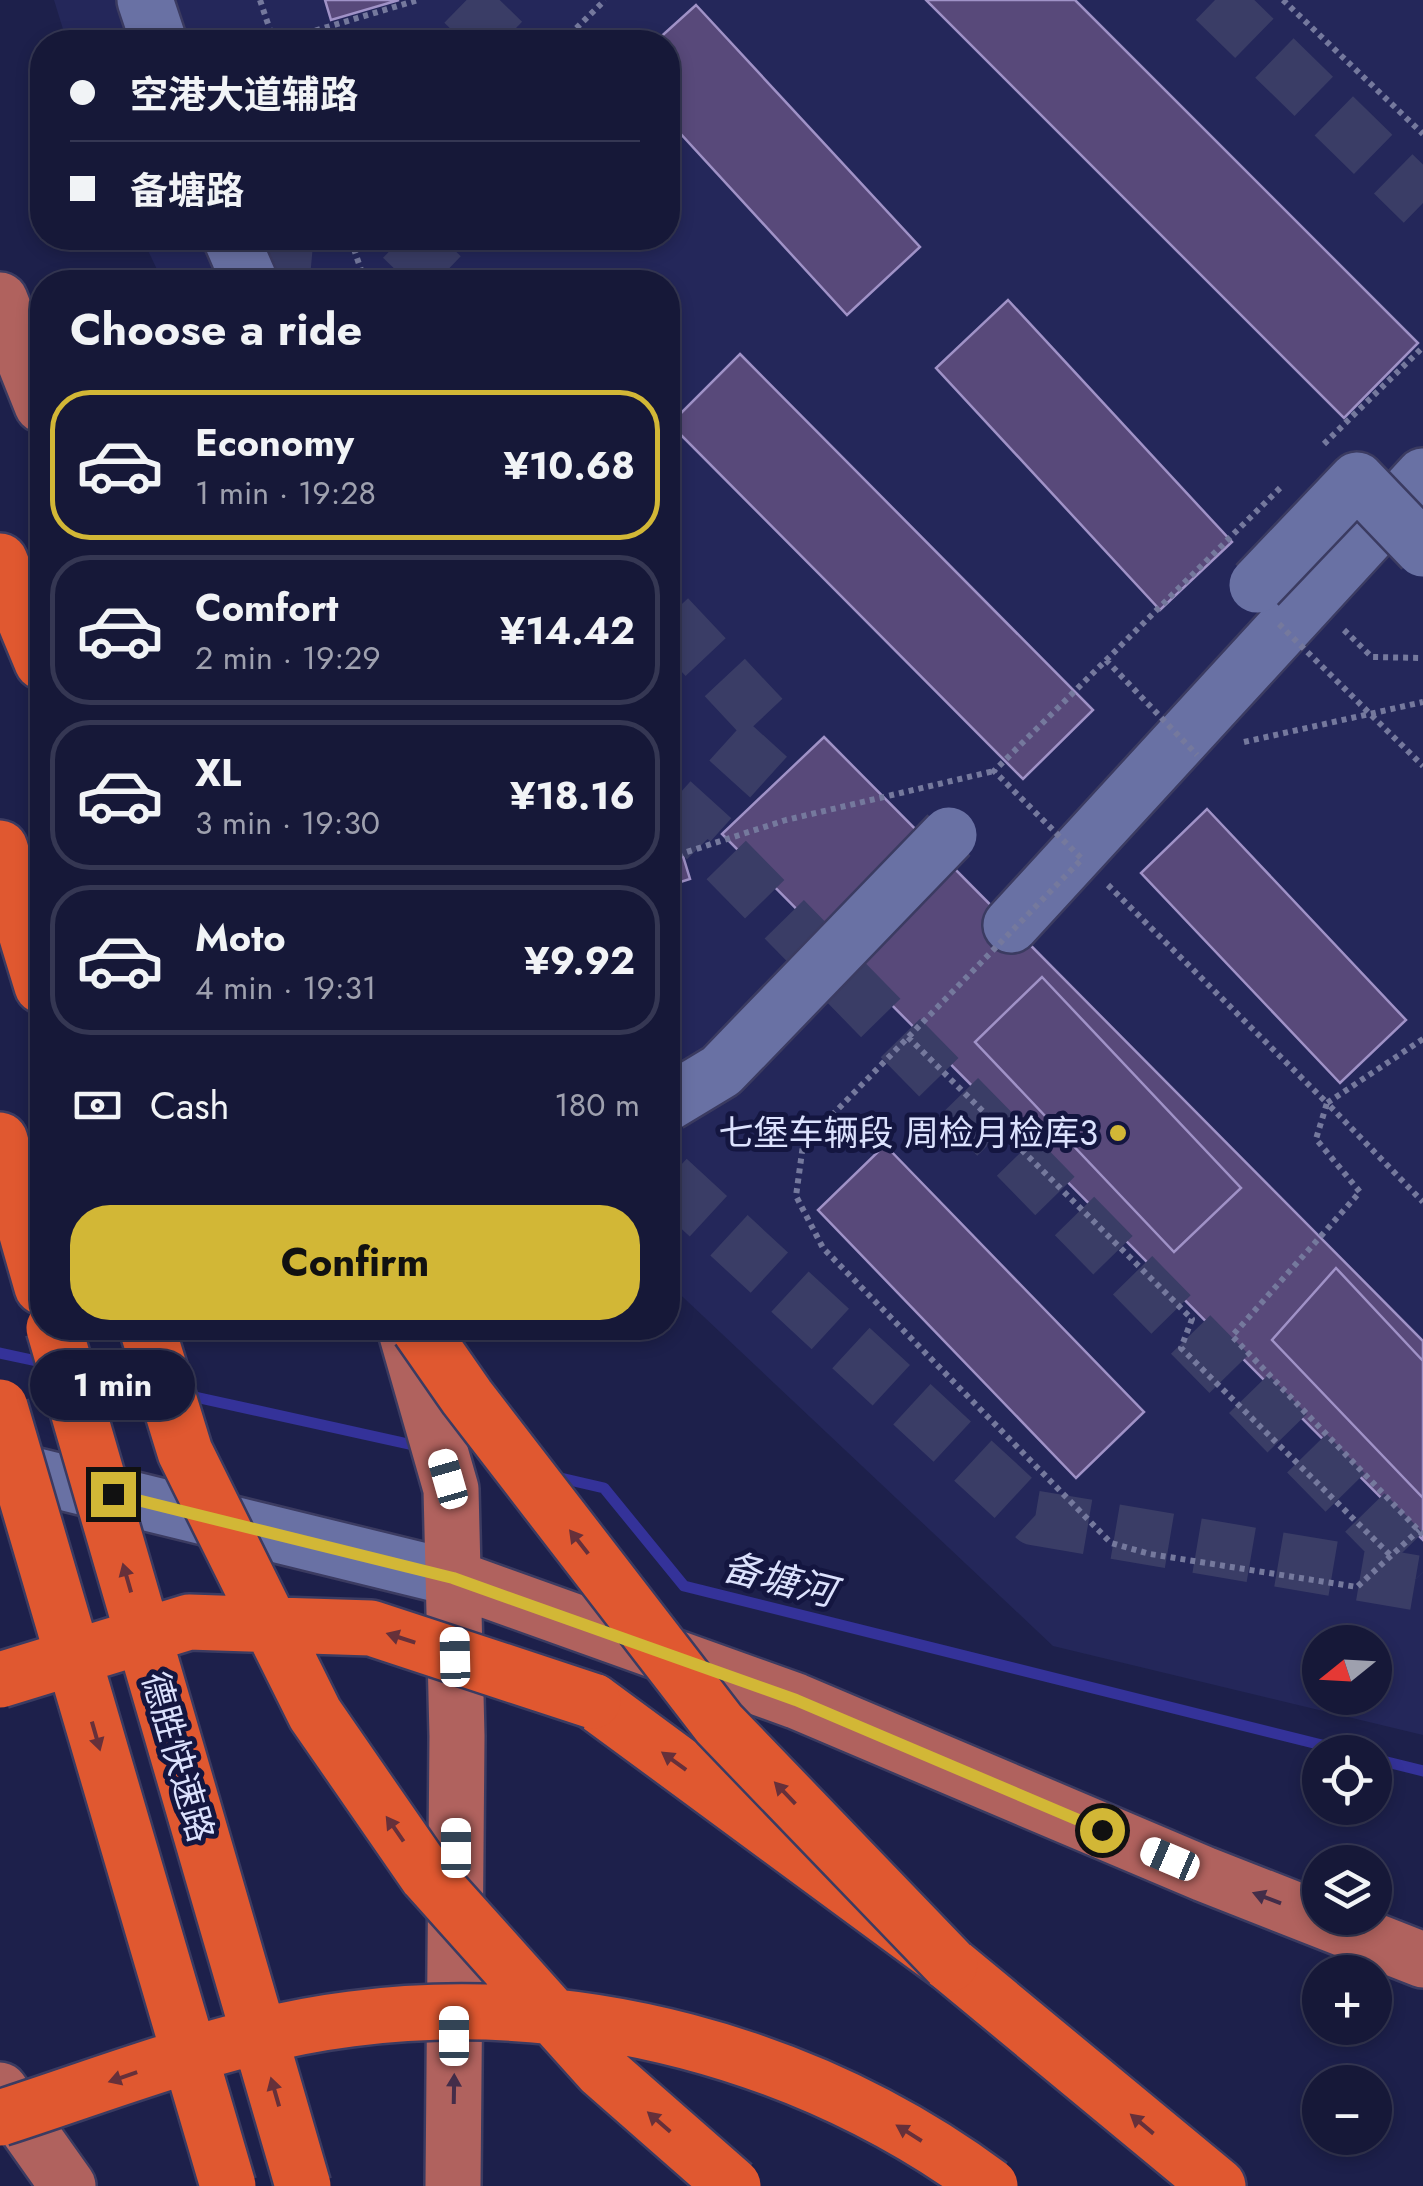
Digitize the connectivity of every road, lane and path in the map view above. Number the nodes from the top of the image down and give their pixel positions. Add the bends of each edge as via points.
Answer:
1 (145, 0) edge
2 (260, 0) edge
3 (418, 0) edge
4 (605, 0) edge
5 (1283, 0) edge
6 (155, 30) edge
7 (271, 30) edge
8 (316, 30) edge
9 (574, 30) edge
10 (1423, 134) edge
11 (0, 300) edge
12 (1423, 346) edge
13 (30, 376) edge
14 (1423, 452) edge
15 (1310, 459) dead end
16 (1281, 487) dead end
17 (1400, 488) edge
18 (1423, 550) edge
19 (1210, 557) junction
20 (0, 561) edge
21 (1250, 590) junction
22 (1330, 616) dead end
23 (1307, 632) dead end
24 (30, 633) edge
25 (1296, 640) junction
26 (1423, 658) edge
27 (1106, 660) junction
28 (1423, 702) edge
29 (1371, 714) junction
30 (1242, 742) dead end
31 (1206, 751) dead end
32 (1197, 755) junction
33 (1185, 760) dead end
34 (1423, 766) edge
35 (994, 771) junction
36 (950, 835) dead end
37 (1095, 846) dead end
38 (0, 848) edge
39 (680, 854) edge
40 (1082, 859) junction
41 (1011, 925) dead end
42 (30, 947) edge
43 (908, 1037) junction
44 (1423, 1039) edge
45 (680, 1096) edge
46 (1328, 1103) junction
47 (0, 1140) edge
48 (1423, 1202) edge
49 (30, 1245) edge
50 (57, 1340) edge
51 (151, 1340) edge
52 (408, 1340) edge
53 (427, 1340) edge
54 (0, 1407) edge
55 (0, 1467) edge
56 (1421, 1533) edge
57 (1391, 1556) junction
58 (453, 1578) junction
59 (0, 1680) edge
60 (1423, 1960) edge
61 (950, 1964) junction
62 (0, 2090) edge
63 (0, 2118) edge
64 (68, 2186) edge
65 (228, 2186) edge
66 (302, 2186) edge
67 (453, 2186) edge
68 (732, 2186) edge
69 (990, 2186) edge
70 (1218, 2186) edge

1 - 6 street
2 - 7 path
3 - 8 path
4 - 9 path
5 - 10 path
11 - 13 main road
12 - 15 path, bridge
14 - 17 street
16 - 19 path, bridge
17 - 18 street, bridge
17 - 21 street, bridge via 1357,480
17 - 41 street
19 - 21 path
19 - 27 path, bridge
20 - 24 highway
21 - 25 path, bridge
22 - 26 path via 1372,657
23 - 25 path, bridge
25 - 29 path, bridge
27 - 32 path, bridge
27 - 35 path, bridge
28 - 29 path
29 - 30 path
29 - 34 path, bridge
31 - 32 path, bridge
32 - 33 path, bridge
35 - 39 path, bridge via 786,820
35 - 40 path, bridge
36 - 45 street, bridge via 721,1071
37 - 40 path
38 - 42 highway
40 - 43 path, bridge
40 - 46 path
43 - 57 path, bridge via 1192,1319 1181,1348
43 - 57 path, bridge via 804,1145 796,1196 824,1248 1111,1542 1357,1587
44 - 46 path
46 - 48 path
46 - 56 path via 1316,1139 1360,1192 1232,1336
47 - 49 highway
66 -> 50 highway, 德胜快速路, bridge
68 -> 51 highway, bridge via 601,2070 428,1876 314,1714 185,1452
52 - 58 main road via 448,1479
61 -> 53 highway, bridge via 719,1724
54 -> 65 highway, 德胜快速路, bridge
55 - 58 street
56 - 57 path, bridge
60 -> 58 main road via 796,1700
67 -> 58 main road
61 -> 59 highway, bridge via 593,1701 371,1628 189,1622
70 -> 61 highway
62 - 64 main road
69 -> 63 highway, bridge via 882,2116 731,2052 664,2035 504,2014 353,2018 294,2029

